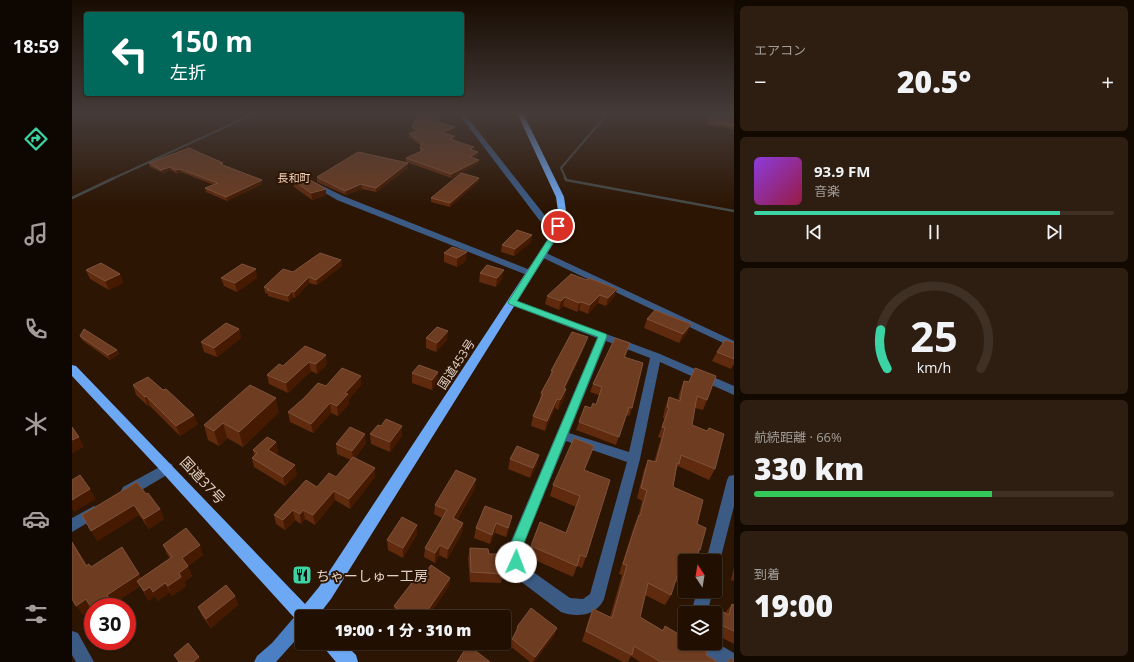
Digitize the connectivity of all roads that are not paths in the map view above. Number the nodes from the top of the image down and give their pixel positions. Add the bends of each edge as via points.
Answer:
1 (485, 144) edge
2 (535, 144) edge
3 (312, 183) edge
4 (558, 226) junction
5 (542, 254) junction
6 (530, 273) junction
7 (512, 302) junction
8 (603, 336) junction
9 (734, 345) edge
10 (656, 356) junction
11 (72, 369) edge
12 (733, 387) edge
13 (562, 435) junction
14 (634, 459) junction
15 (167, 468) junction
16 (734, 480) edge
17 (119, 497) edge
18 (106, 505) edge
19 (72, 526) edge
20 (715, 554) edge
21 (299, 610) edge
22 (312, 610) edge
23 (295, 630) edge
24 (72, 639) edge
25 (338, 650) edge
26 (713, 650) edge
27 (85, 662) edge
28 (263, 662) edge
29 (349, 662) edge
30 (734, 662) edge

1 - 4 street via 543,219
2 - 4 highway, 国道453号 via 560,197 562,211
3 - 6 street via 340,198
4 - 5 highway, 国道453号
5 - 6 highway, 国道453号
5 - 9 street
6 - 7 highway, 国道453号
7 - 8 street
7 - 22 highway, 国道453号 via 325,593
8 - 10 street
8 - 13 street
10 - 12 street
10 - 14 street
11 - 15 highway, 国道37号
13 - 14 street
13 - 14 street via 513,553 520,572 567,606 585,607 596,598
15 - 17 street
15 - 21 highway, 国道37号
16 - 20 street
18 - 19 street
23 - 28 main road
24 - 27 street
25 - 29 highway
26 - 30 street

